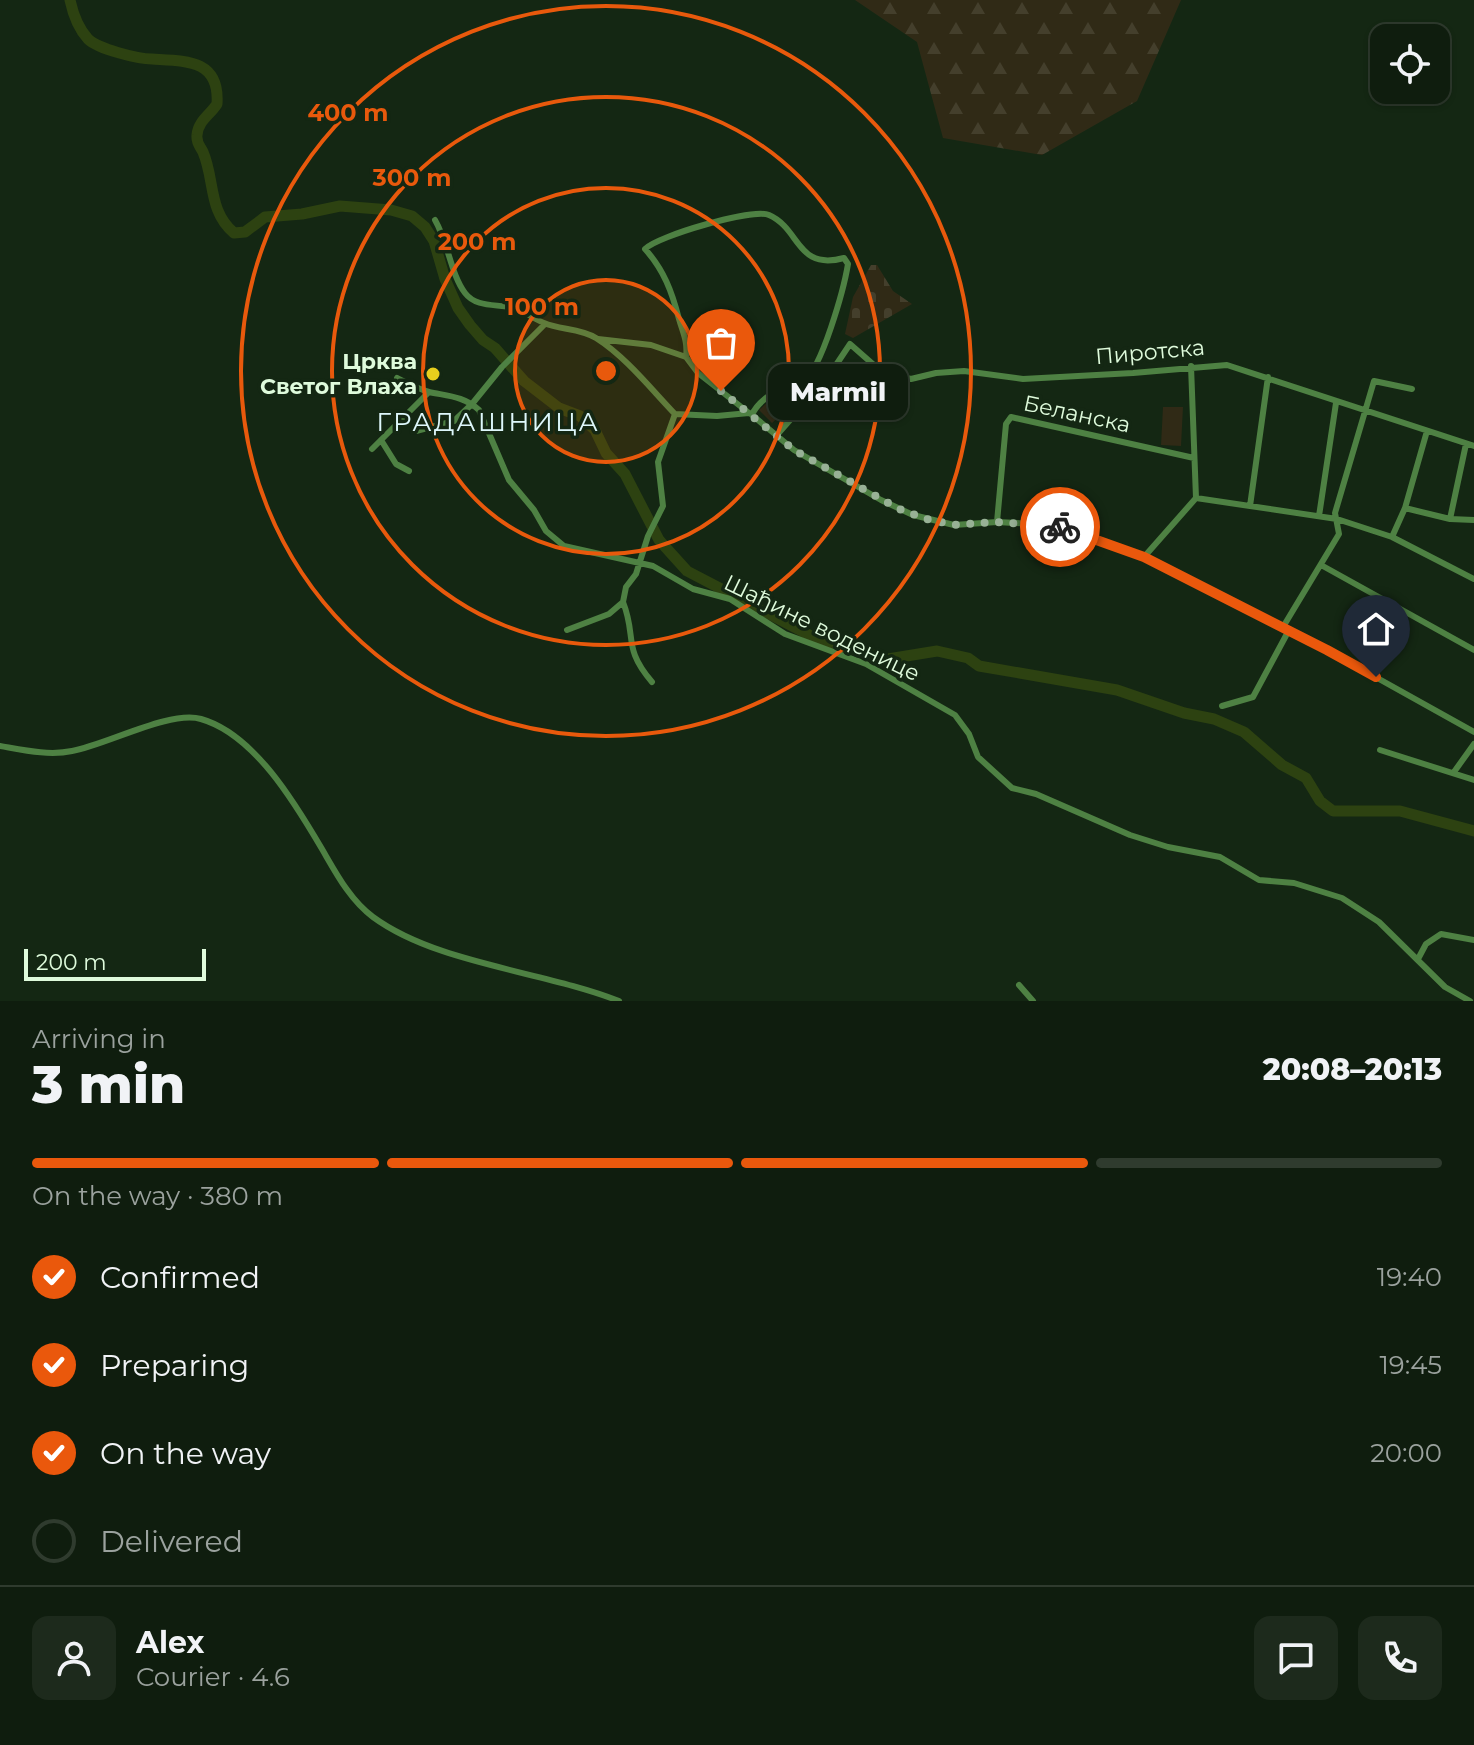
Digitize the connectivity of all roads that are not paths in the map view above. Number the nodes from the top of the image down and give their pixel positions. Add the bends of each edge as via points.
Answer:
1 (435, 220) dead end
2 (545, 324) junction
3 (598, 339) junction
4 (686, 357) junction
5 (1191, 366) junction
6 (1268, 377) junction
7 (397, 378) dead end
8 (1412, 389) dead end
9 (429, 392) junction
10 (1336, 403) junction
11 (472, 404) junction
12 (1364, 410) junction
13 (675, 414) junction
14 (750, 414) junction
15 (416, 431) dead end
16 (1427, 431) junction
17 (776, 436) junction
18 (381, 440) junction
19 (1470, 445) edge
20 (372, 449) dead end
21 (1194, 458) junction
22 (409, 471) dead end
23 (1196, 498) junction
24 (1250, 506) junction
25 (1405, 508) junction
26 (1319, 516) junction
27 (1337, 519) junction
28 (1450, 519) junction
29 (1474, 520) edge
30 (997, 522) junction
31 (1392, 537) junction
32 (1144, 557) junction
33 (638, 564) junction
34 (1321, 565) junction
35 (1474, 579) edge
36 (623, 602) junction
37 (1286, 629) junction
38 (567, 630) dead end
39 (1474, 650) edge
40 (652, 682) dead end
41 (1222, 706) dead end
42 (1474, 732) edge
43 (1474, 744) edge
44 (0, 746) edge
45 (1380, 750) dead end
46 (1454, 772) junction
47 (1474, 780) edge
48 (1474, 940) edge
49 (1418, 959) junction
50 (1019, 985) dead end
51 (619, 1001) edge
52 (1033, 1001) edge
53 (1470, 1001) edge

1 - 2 street via 468,297 513,308
2 - 3 street
2 - 11 street
3 - 4 street via 651,345
3 - 13 street
4 - 14 street
4 - 14 street via 688,344 676,301 660,266 645,249 663,237 753,211 773,216 813,258 847,260 827,342 811,373 802,383 768,397
5 - 6 street, Пиротска via 1227,365
5 - 17 street, Пиротска via 1023,379 964,371 911,379 883,373 850,344
5 - 21 street
6 - 10 street, Пиротска
6 - 24 street
7 - 9 street
8 - 12 street via 1374,381
9 - 11 street
9 - 18 street
10 - 12 street, Пиротска
10 - 26 street
11 - 15 street via 454,421
11 - 33 street via 483,417 502,468 554,540
12 - 16 street, Пиротска
12 - 27 street
13 - 14 street
13 - 33 street via 658,462 663,506
14 - 17 street
16 - 19 street, Пиротска
16 - 25 street
17 - 30 street via 899,509 954,525
18 - 20 street
18 - 22 street via 396,464
19 - 28 street
21 - 23 street
21 - 30 street, Беланска via 1011,417 1006,424
23 - 24 street
23 - 32 street
24 - 26 street
25 - 28 street
25 - 31 street
26 - 27 street
27 - 31 street
27 - 34 street via 1339,534
28 - 29 street
30 - 32 street via 1061,527
31 - 35 street
32 - 37 street
33 - 36 street
33 - 49 street, Шађине воденице via 730,599 785,634 866,664 955,715 978,757 1012,788 1130,835 1220,857 1259,880 1294,883 1342,898 1379,922
34 - 37 street
34 - 39 street
36 - 38 street via 609,614
36 - 40 street via 635,659
37 - 41 street via 1253,697
37 - 42 street
43 - 46 street
44 - 51 street via 68,752 166,720 197,718 224,728 249,748 287,795 357,902 393,930
45 - 46 street
46 - 47 street
48 - 49 street via 1441,934 1426,944
49 - 53 street, Шађине воденице via 1456,996
50 - 52 street

